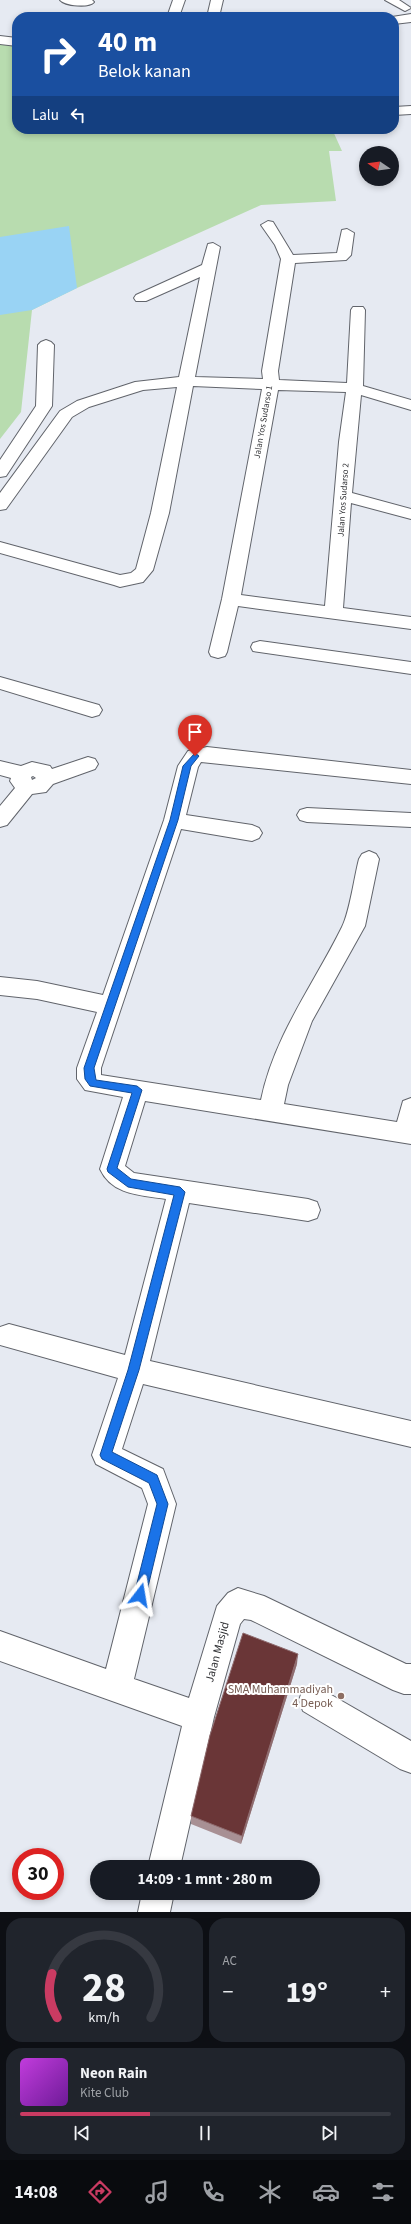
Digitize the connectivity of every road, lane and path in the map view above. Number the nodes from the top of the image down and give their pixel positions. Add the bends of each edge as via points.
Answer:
1 (66, 0) edge
2 (179, 0) edge
3 (217, 0) edge
4 (391, 0) edge
5 (87, 5) edge
6 (410, 11) edge
7 (175, 12) edge
8 (214, 12) edge
9 (399, 17) edge
10 (0, 40) edge
11 (12, 41) edge
12 (411, 110) edge
13 (399, 111) edge
14 (268, 225) dead end
15 (347, 233) dead end
16 (213, 247) dead end
17 (288, 260) junction
18 (209, 267) junction
19 (141, 298) dead end
20 (358, 310) dead end
21 (46, 345) dead end
22 (270, 377) junction
23 (187, 381) junction
24 (354, 382) junction
25 (411, 390) edge
26 (411, 405) edge
27 (0, 472) edge
28 (344, 496) junction
29 (0, 506) edge
30 (411, 514) edge
31 (0, 547) edge
32 (231, 600) junction
33 (334, 612) junction
34 (411, 623) edge
35 (260, 647) dead end
36 (218, 652) dead end
37 (411, 668) edge
38 (0, 683) edge
39 (92, 710) dead end
40 (88, 764) dead end
41 (0, 768) edge
42 (411, 777) edge
43 (24, 780) junction
44 (307, 815) dead end
45 (0, 820) edge
46 (174, 820) junction
47 (411, 820) edge
48 (252, 833) dead end
49 (369, 859) dead end
50 (0, 986) edge
51 (111, 1006) junction
52 (137, 1090) junction
53 (411, 1108) edge
54 (271, 1110) junction
55 (409, 1133) edge
56 (180, 1192) junction
57 (308, 1210) dead end
58 (9, 1336) dead end
59 (134, 1370) junction
60 (411, 1434) edge
61 (0, 1646) edge
62 (411, 1680) edge
63 (117, 1686) junction
64 (314, 1700) dead end
65 (199, 1716) junction
66 (411, 1758) edge
67 (166, 1860) edge
68 (157, 1900) edge
69 (154, 1912) edge

1 - 5 street
2 - 7 street
3 - 8 street
4 - 6 street
6 - 9 street
10 - 11 street
12 - 13 street
14 - 17 street via 282,245
15 - 17 street via 344,255 341,257
16 - 18 street
17 - 22 street, Jalan Yos Sudarso 1
18 - 19 street
18 - 23 street
20 - 24 street, Jalan Yos Sudarso 2
21 - 27 street via 44,406
22 - 23 street
22 - 24 street
22 - 32 street, Jalan Yos Sudarso 1
23 - 29 street via 141,385 83,404 66,414
23 - 31 street via 160,514 144,570 137,578 120,581
24 - 25 street
24 - 26 street
24 - 28 street, Jalan Yos Sudarso 2
28 - 30 street
28 - 33 street, Jalan Yos Sudarso 2
32 - 33 street
32 - 36 street, Jalan Yos Sudarso 1
33 - 34 street
35 - 37 street
38 - 39 street
40 - 43 street via 46,779 43,771 32,769
41 - 43 street
42 - 46 street via 207,754 195,756 188,766
43 - 45 street
44 - 47 street
46 - 48 street
46 - 51 street
49 - 54 street via 354,926 301,1020 276,1085
50 - 51 street via 37,990
51 - 52 street via 89,1068 89,1079 93,1083
52 - 54 street
52 - 56 street via 112,1169 128,1183
53 - 55 street
54 - 55 street
56 - 57 street
56 - 59 street
58 - 59 street
59 - 60 street
59 - 63 street via 106,1455 153,1479 162,1504
61 - 63 street
62 - 65 street, Jalan Masjid via 404,1679 254,1606 238,1603 227,1616
63 - 65 street
64 - 66 street
65 - 67 street, Jalan Masjid
68 - 69 street

